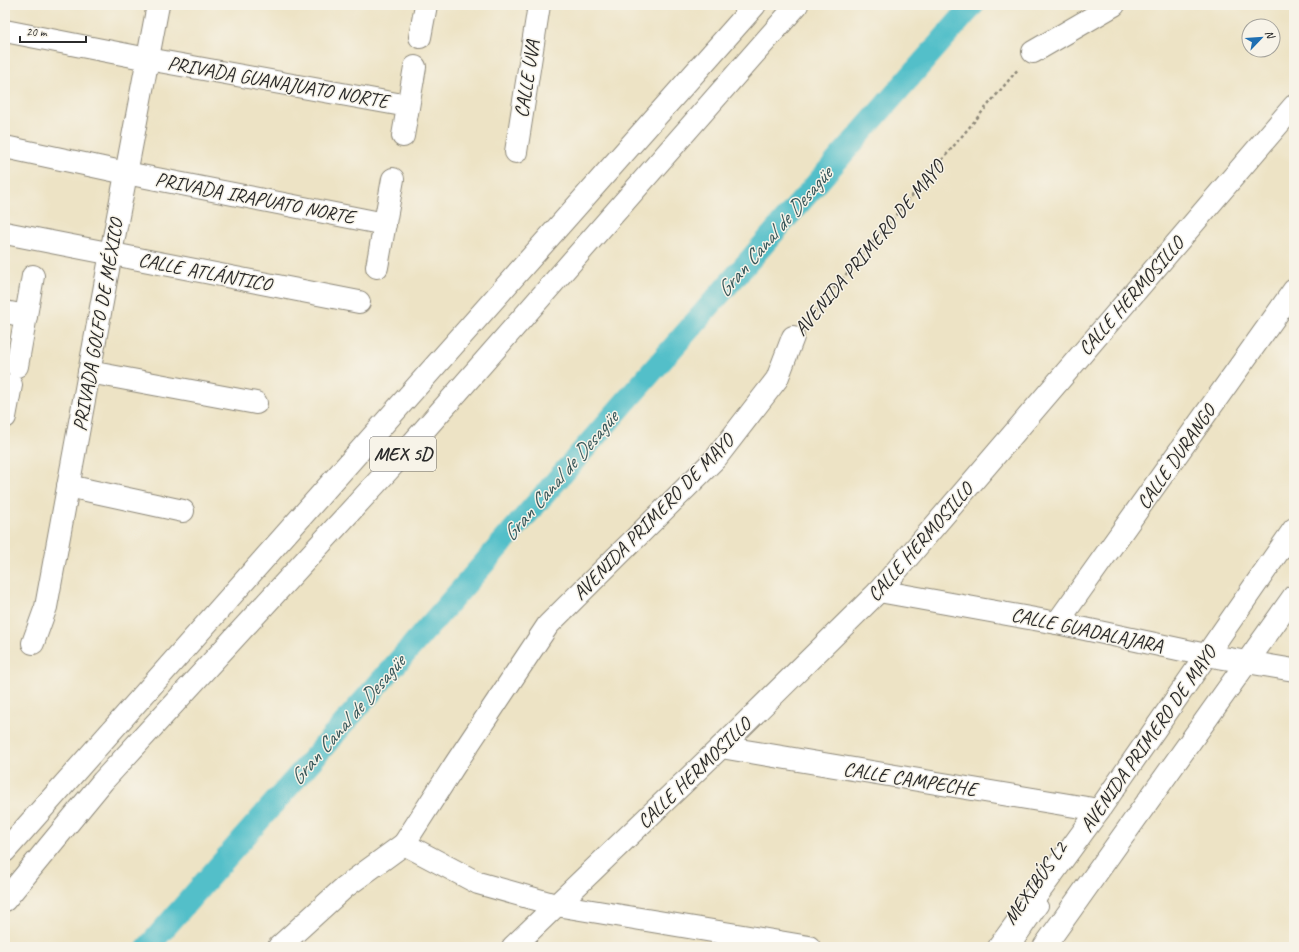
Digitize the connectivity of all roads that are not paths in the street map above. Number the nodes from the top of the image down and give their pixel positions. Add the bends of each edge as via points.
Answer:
1 (158, 5) edge
2 (426, 5) edge
3 (539, 5) edge
4 (755, 5) edge
5 (798, 5) edge
6 (1114, 5) edge
7 (5, 31) edge
8 (420, 37) dead end
9 (1033, 52) road end
10 (148, 59) junction
11 (415, 67) dead end
12 (408, 106) junction
13 (1294, 106) edge
14 (403, 136) dead end
15 (5, 147) edge
16 (516, 152) dead end
17 (126, 172) junction
18 (393, 179) dead end
19 (385, 224) junction
20 (5, 233) edge
21 (111, 253) junction
22 (377, 267) dead end
23 (33, 276) dead end
24 (1294, 290) edge
25 (358, 302) dead end
26 (15, 314) edge
27 (793, 337) road end
28 (89, 372) junction
29 (256, 403) dead end
30 (5, 417) edge
31 (68, 486) junction
32 (183, 511) dead end
33 (1294, 529) edge
34 (1294, 546) edge
35 (1294, 585) edge
36 (879, 591) junction
37 (1294, 596) edge
38 (1057, 623) junction
39 (33, 643) dead end
40 (1211, 656) junction
41 (1244, 662) junction
42 (1294, 670) edge
43 (722, 747) junction
44 (1099, 810) junction
45 (404, 844) junction
46 (5, 852) edge
47 (5, 900) edge
48 (556, 906) junction
49 (695, 938) edge
50 (278, 947) edge
51 (513, 947) edge
52 (809, 947) edge
53 (999, 947) edge
54 (1014, 947) edge
55 (1036, 947) edge
56 (1044, 947) edge

1 - 10 main road, PRIVADA GOLFO DE MÉXICO
2 - 8 main road
3 - 16 main road, CALLE UVA
4 - 46 main road, MEX 5D
5 - 47 main road, MEX 5D via 404,454 104,781
6 - 9 main road
7 - 10 main road, PRIVADA GUANAJUATO NORTE
10 - 12 main road, PRIVADA GUANAJUATO NORTE
10 - 17 main road, PRIVADA GOLFO DE MÉXICO
11 - 12 main road
12 - 14 main road
13 - 36 main road, CALLE HERMOSILLO
15 - 17 main road, PRIVADA IRAPUATO NORTE
17 - 19 main road, PRIVADA IRAPUATO NORTE
17 - 21 main road, PRIVADA GOLFO DE MÉXICO
18 - 19 main road
19 - 22 main road
20 - 21 main road, CALLE ATLÁNTICO
21 - 25 main road, CALLE ATLÁNTICO
21 - 28 main road, PRIVADA GOLFO DE MÉXICO
23 - 26 main road
24 - 38 main road, CALLE DURANGO
26 - 30 main road via 14,375
27 - 45 main road, AVENIDA PRIMERO DE MAYO via 777,379 716,458 548,625
28 - 29 main road
28 - 31 main road, PRIVADA GOLFO DE MÉXICO
31 - 32 main road
31 - 39 main road, PRIVADA GOLFO DE MÉXICO via 46,607
33 - 40 main road, AVENIDA PRIMERO DE MAYO
34 - 40 lane, MEXIBÚS L2
35 - 41 lane, MEXIBÚS L2
36 - 38 main road, CALLE GUADALAJARA
36 - 43 main road, CALLE HERMOSILLO
37 - 41 main road, AVENIDA PRIMERO DE MAYO
38 - 40 main road, CALLE GUADALAJARA
40 - 41 main road, CALLE GUADALAJARA
40 - 44 main road, AVENIDA PRIMERO DE MAYO
40 - 54 lane, MEXIBÚS L2
41 - 42 main road, CALLE GUADALAJARA
41 - 55 lane, MEXIBÚS L2
41 - 56 main road, AVENIDA PRIMERO DE MAYO
43 - 44 main road, CALLE CAMPECHE
43 - 48 main road, CALLE HERMOSILLO
44 - 53 main road, AVENIDA PRIMERO DE MAYO
45 - 48 main road via 478,883
45 - 50 main road via 345,887
48 - 49 main road
48 - 51 main road, CALLE HERMOSILLO
49 - 52 main road

